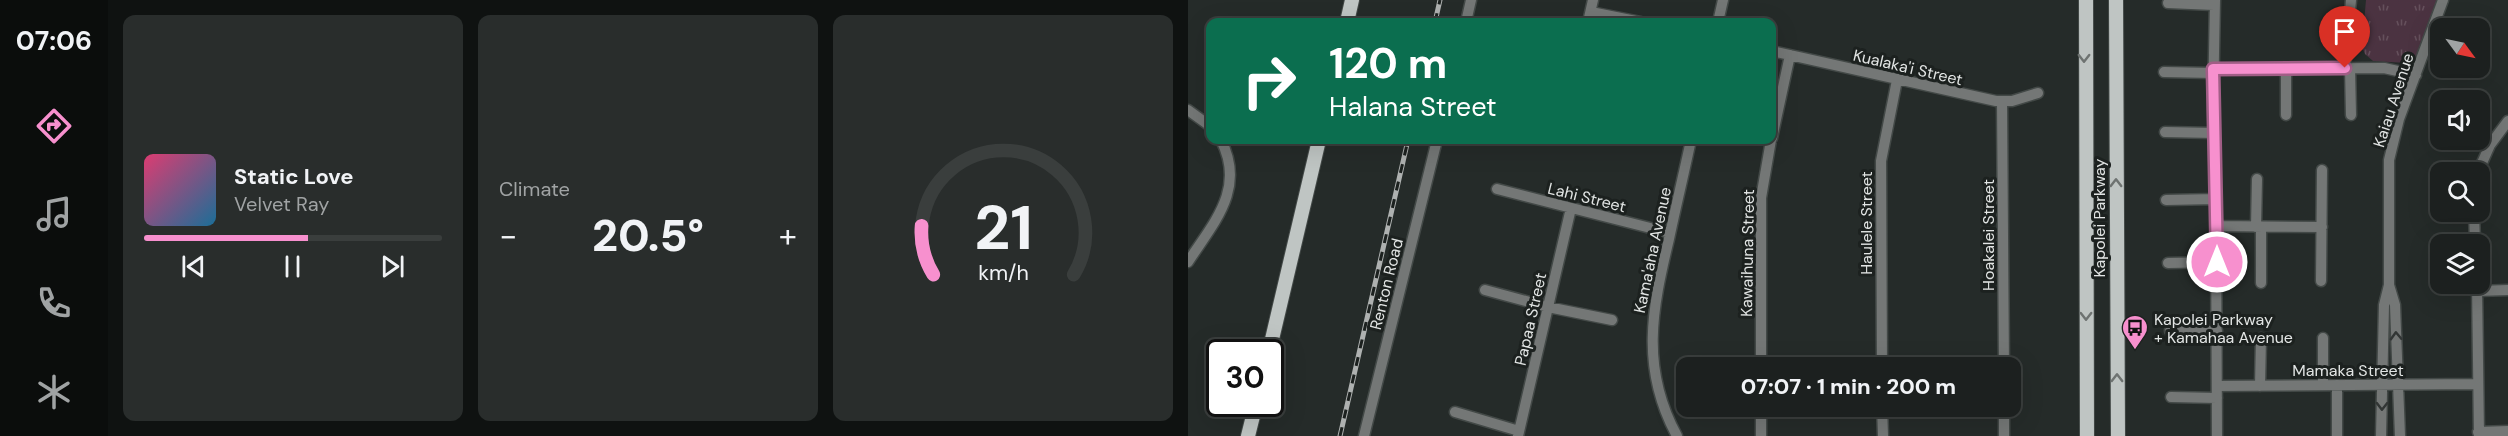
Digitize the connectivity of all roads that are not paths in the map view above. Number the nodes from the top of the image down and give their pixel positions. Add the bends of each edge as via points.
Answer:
1 (1352, 0) edge
2 (1472, 0) edge
3 (1593, 0) edge
4 (1724, 0) edge
5 (2086, 0) edge
6 (2116, 0) edge
7 (2351, 0) edge
8 (2443, 0) edge
9 (2168, 3) dead end
10 (2215, 3) edge
11 (1590, 17) edge
12 (1348, 18) edge
13 (1467, 18) edge
14 (1719, 18) edge
15 (1776, 52) edge
16 (1790, 55) junction
17 (2348, 68) junction
18 (2286, 69) junction
19 (2213, 71) junction
20 (2164, 72) dead end
21 (2416, 75) junction
22 (1897, 80) junction
23 (2038, 93) dead end
24 (2002, 102) junction
25 (1188, 110) edge
26 (2351, 115) dead end
27 (2286, 116) dead end
28 (1776, 117) edge
29 (2508, 121) edge
30 (1206, 123) edge
31 (2165, 132) dead end
32 (2214, 133) junction
33 (1222, 144) edge
34 (1318, 144) edge
35 (1436, 144) edge
36 (1690, 144) edge
37 (1770, 144) edge
38 (2482, 162) edge
39 (2322, 170) dead end
40 (2257, 179) dead end
41 (1497, 189) dead end
42 (2166, 200) dead end
43 (2216, 200) junction
44 (1571, 208) junction
45 (2216, 226) junction
46 (2259, 227) junction
47 (2322, 227) junction
48 (1670, 233) junction
49 (1188, 262) edge
50 (2217, 262) junction
51 (2168, 263) dead end
52 (2321, 281) dead end
53 (2261, 283) dead end
54 (2389, 285) junction
55 (2490, 288) edge
56 (1485, 290) dead end
57 (2508, 290) edge
58 (2477, 294) edge
59 (1548, 307) junction
60 (1612, 320) dead end
61 (2170, 331) dead end
62 (2217, 331) junction
63 (2261, 338) dead end
64 (2323, 338) dead end
65 (1273, 339) edge
66 (1761, 357) edge
67 (1882, 357) edge
68 (2004, 357) edge
69 (2478, 384) junction
70 (2323, 385) junction
71 (2337, 385) junction
72 (2382, 385) junction
73 (2398, 385) junction
74 (2260, 386) junction
75 (2217, 392) junction
76 (2171, 398) dead end
77 (1455, 412) dead end
78 (1253, 417) edge
79 (1261, 417) edge
80 (1761, 417) edge
81 (1882, 417) edge
82 (2004, 417) edge
83 (2508, 431) edge
84 (1519, 434) edge
85 (2478, 434) edge
86 (1248, 436) edge
87 (1257, 436) edge
88 (1364, 436) edge
89 (1677, 436) edge
90 (1761, 436) edge
91 (1883, 436) edge
92 (2004, 436) edge
93 (2087, 436) edge
94 (2118, 436) edge
95 (2217, 436) edge
96 (2337, 436) edge
97 (2381, 436) edge
98 (2400, 436) edge

1 - 12 main road
2 - 13 street
3 - 11 street
4 - 14 street
5 -> 93 main road, Kapolei Parkway
94 -> 6 main road, Kapolei Parkway
7 - 17 street
8 - 21 street, Kaiau Avenue
9 - 10 street
10 - 19 street
15 - 16 street, Kualaka'i Street
16 - 22 street, Kualaka'i Street
16 - 28 street, Kawaihuna Street
17 - 18 street
17 - 21 street via 2391,69
17 - 26 street
18 - 19 street
18 - 27 street
19 - 20 street
19 - 32 street
21 - 54 street, Kaiau Avenue via 2389,160
22 - 24 street, Kualaka'i Street
22 - 67 street, Haulele Street via 1881,161
23 - 24 street, Kualaka'i Street
24 - 68 street, Hoakalei Street
25 - 30 street
29 - 38 street
31 - 32 street
32 - 43 street
33 - 49 street via 1230,168 1229,189 1222,209
34 - 65 main road
35 - 88 street, Renton Road
36 - 48 street, Kama'aha Avenue
37 - 66 street, Kawaihuna Street via 1761,198
39 - 47 street
40 - 46 street
41 - 44 street, Lahi Street
42 - 43 street
43 - 45 street
44 - 48 street, Lahi Street
44 - 59 street, Papaa Street
45 - 46 street
45 - 50 street
46 - 47 street
46 - 53 street
47 - 52 street
48 - 89 street, Kama'aha Avenue via 1653,309 1652,344 1660,396
50 - 51 street
50 - 62 street
54 - 72 street, Kaiau Avenue via 2384,305
73 -> 54 street, Kaiau Avenue via 2395,305
55 - 57 street
56 - 59 street
58 - 69 street
59 - 60 street
59 - 84 street, Papaa Street
61 - 62 street
62 - 75 street
63 - 74 street
64 - 70 street
69 - 73 street, Mamaka Street
69 - 85 street
70 - 71 street, Mamaka Street
70 - 74 street, Mamaka Street
71 - 72 street, Mamaka Street
71 - 96 street
72 - 73 street, Mamaka Street
72 -> 97 street, Kaiau Avenue
73 - 98 street, Kaiau Avenue
74 - 75 street, Mamaka Street
75 - 76 street, Mamaka Street
75 - 95 street
77 - 84 street
78 - 86 main road
79 - 87 main road
80 - 90 street
81 - 91 street
82 - 92 street
83 - 85 street

